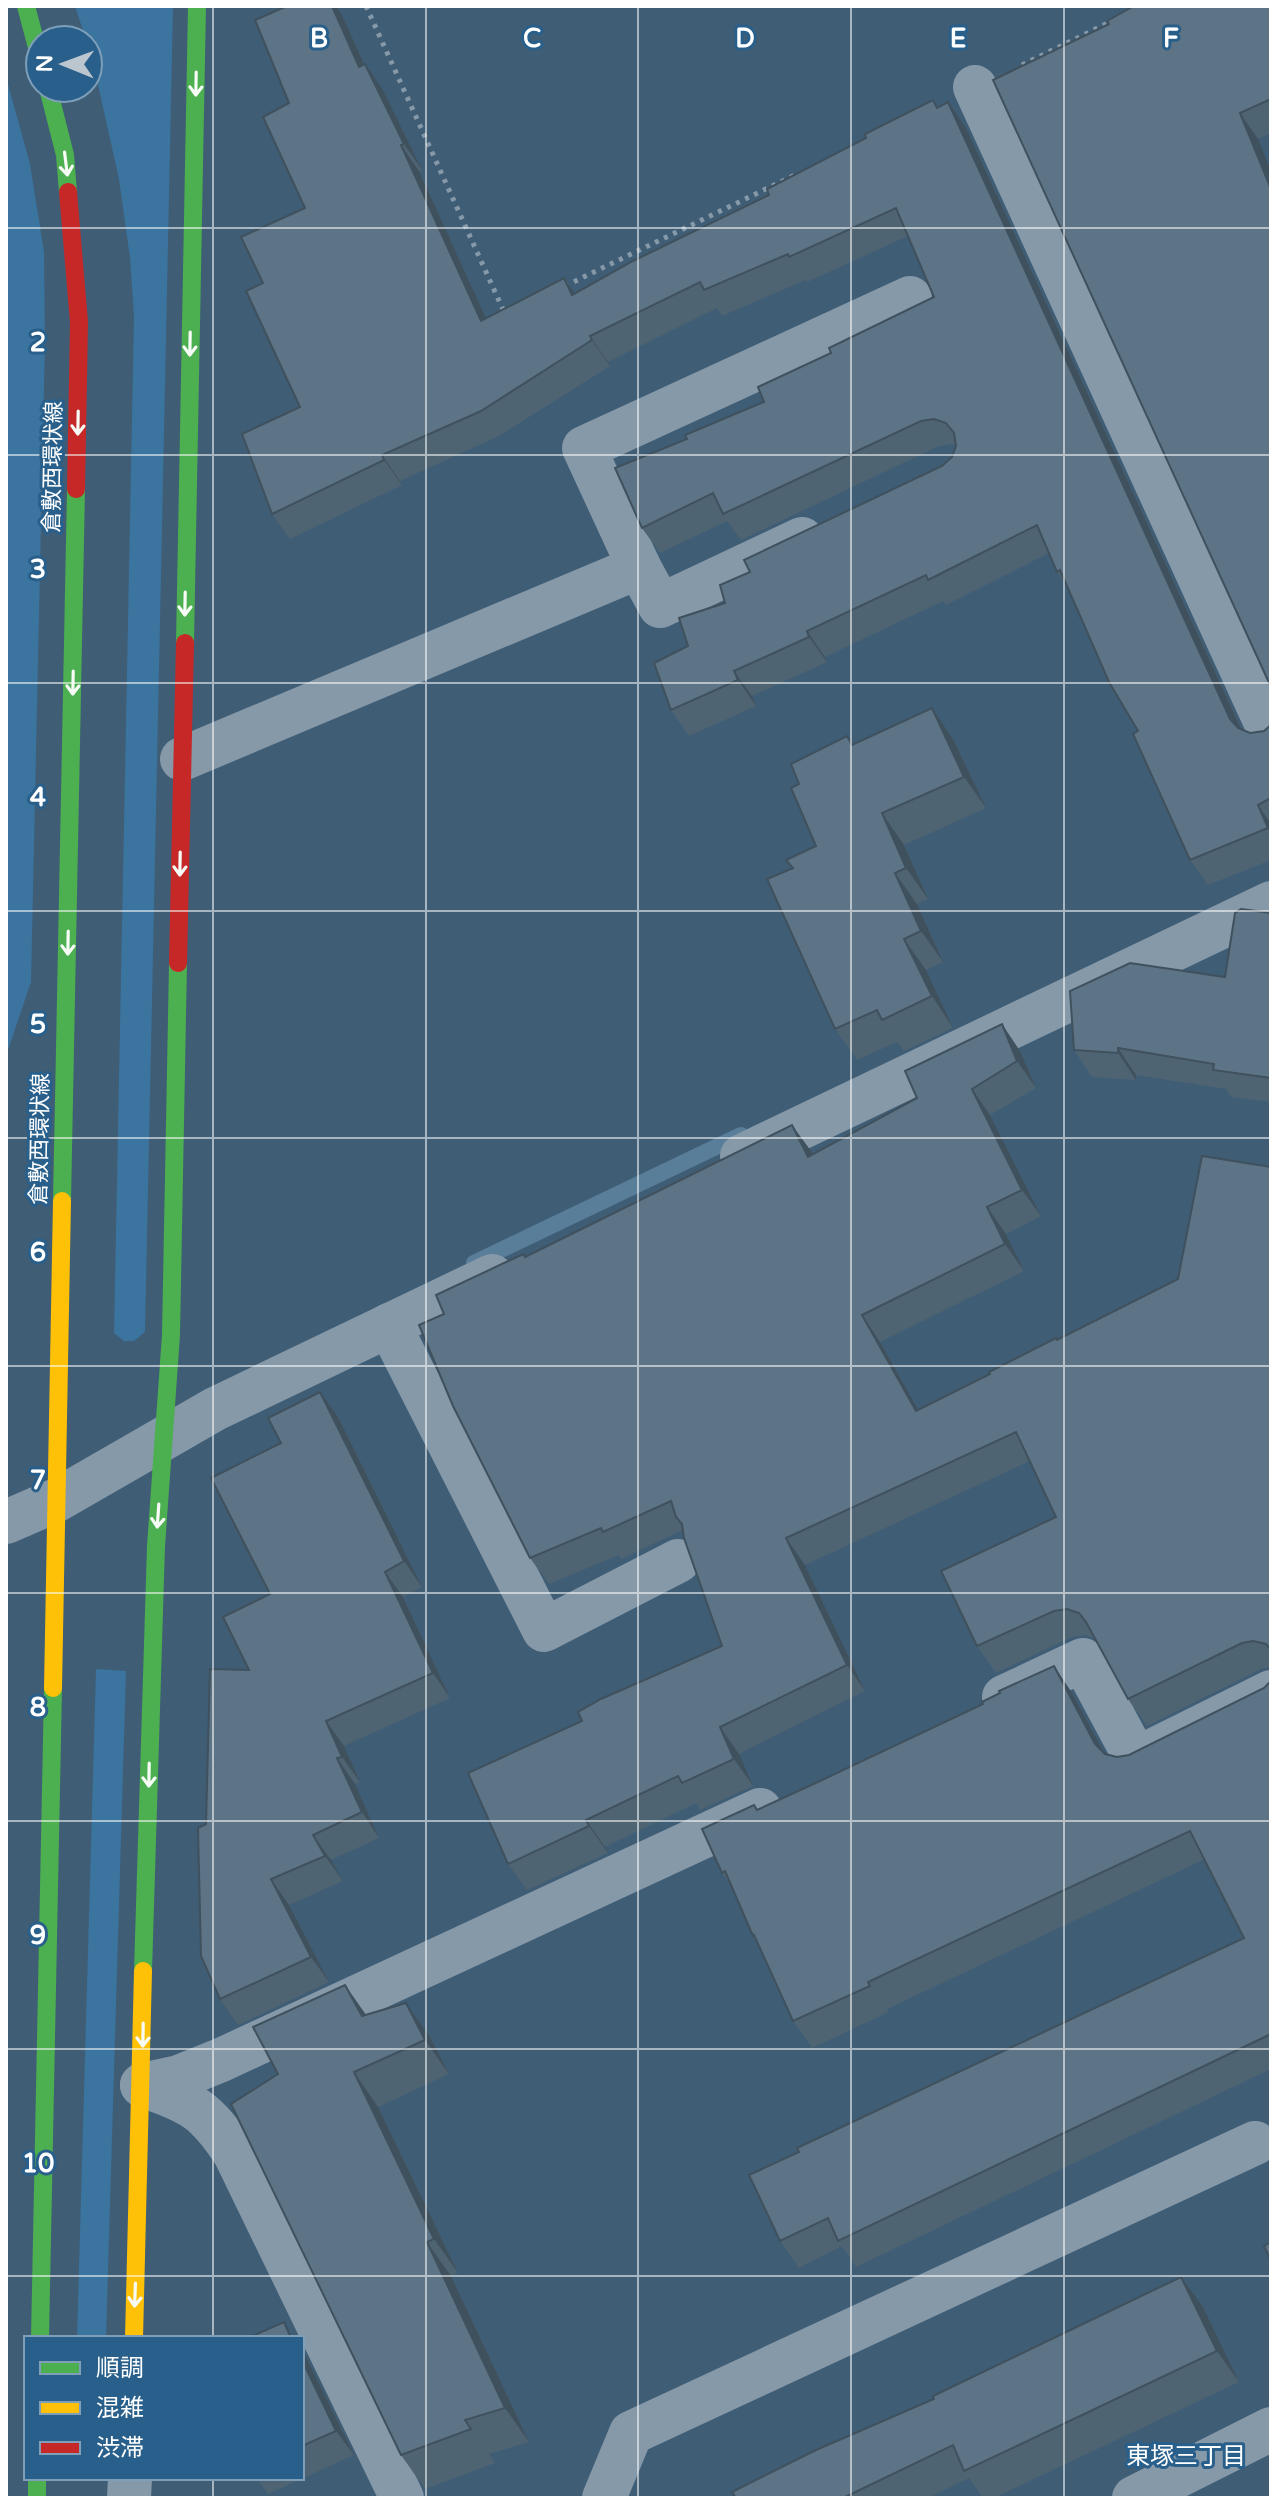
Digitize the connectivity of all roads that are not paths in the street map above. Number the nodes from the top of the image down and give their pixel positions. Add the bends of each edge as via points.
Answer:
1 (197, 6) edge
2 (975, 87) road end
3 (52, 104) edge
4 (910, 298) dead end
5 (833, 524) edge
6 (633, 556) junction
7 (1271, 734) edge
8 (182, 759) junction
9 (1271, 903) edge
10 (704, 1174) edge
11 (532, 1256) edge
12 (389, 1325) junction
13 (163, 1438) junction
14 (57, 1500) junction
15 (6, 1522) edge
16 (678, 1561) dead end
17 (1271, 1692) edge
18 (968, 1713) edge
19 (796, 1793) edge
20 (142, 2085) junction
21 (1255, 2143) dead end
22 (40, 2336) edge
23 (134, 2336) edge
24 (1271, 2429) edge
25 (402, 2498) edge
26 (604, 2498) edge
27 (1134, 2498) edge

1 -> 8 street
2 - 7 street
3 -> 14 street, 倉敷西環状線 via 65,155 79,322
4 - 6 street via 584,448
5 - 6 street via 660,606
6 - 8 street via 639,567
8 -> 13 street via 171,1335
9 - 10 street
11 - 12 street
12 - 13 street
12 - 16 street via 544,1630
13 - 14 street
13 -> 20 street
14 - 15 street
14 - 22 street, 倉敷西環状線
17 - 18 street via 1136,1759 1083,1660
19 - 20 street via 212,2064
20 -> 23 street
20 - 25 street via 201,2110 235,2154
21 - 26 street via 631,2433
24 - 27 street

